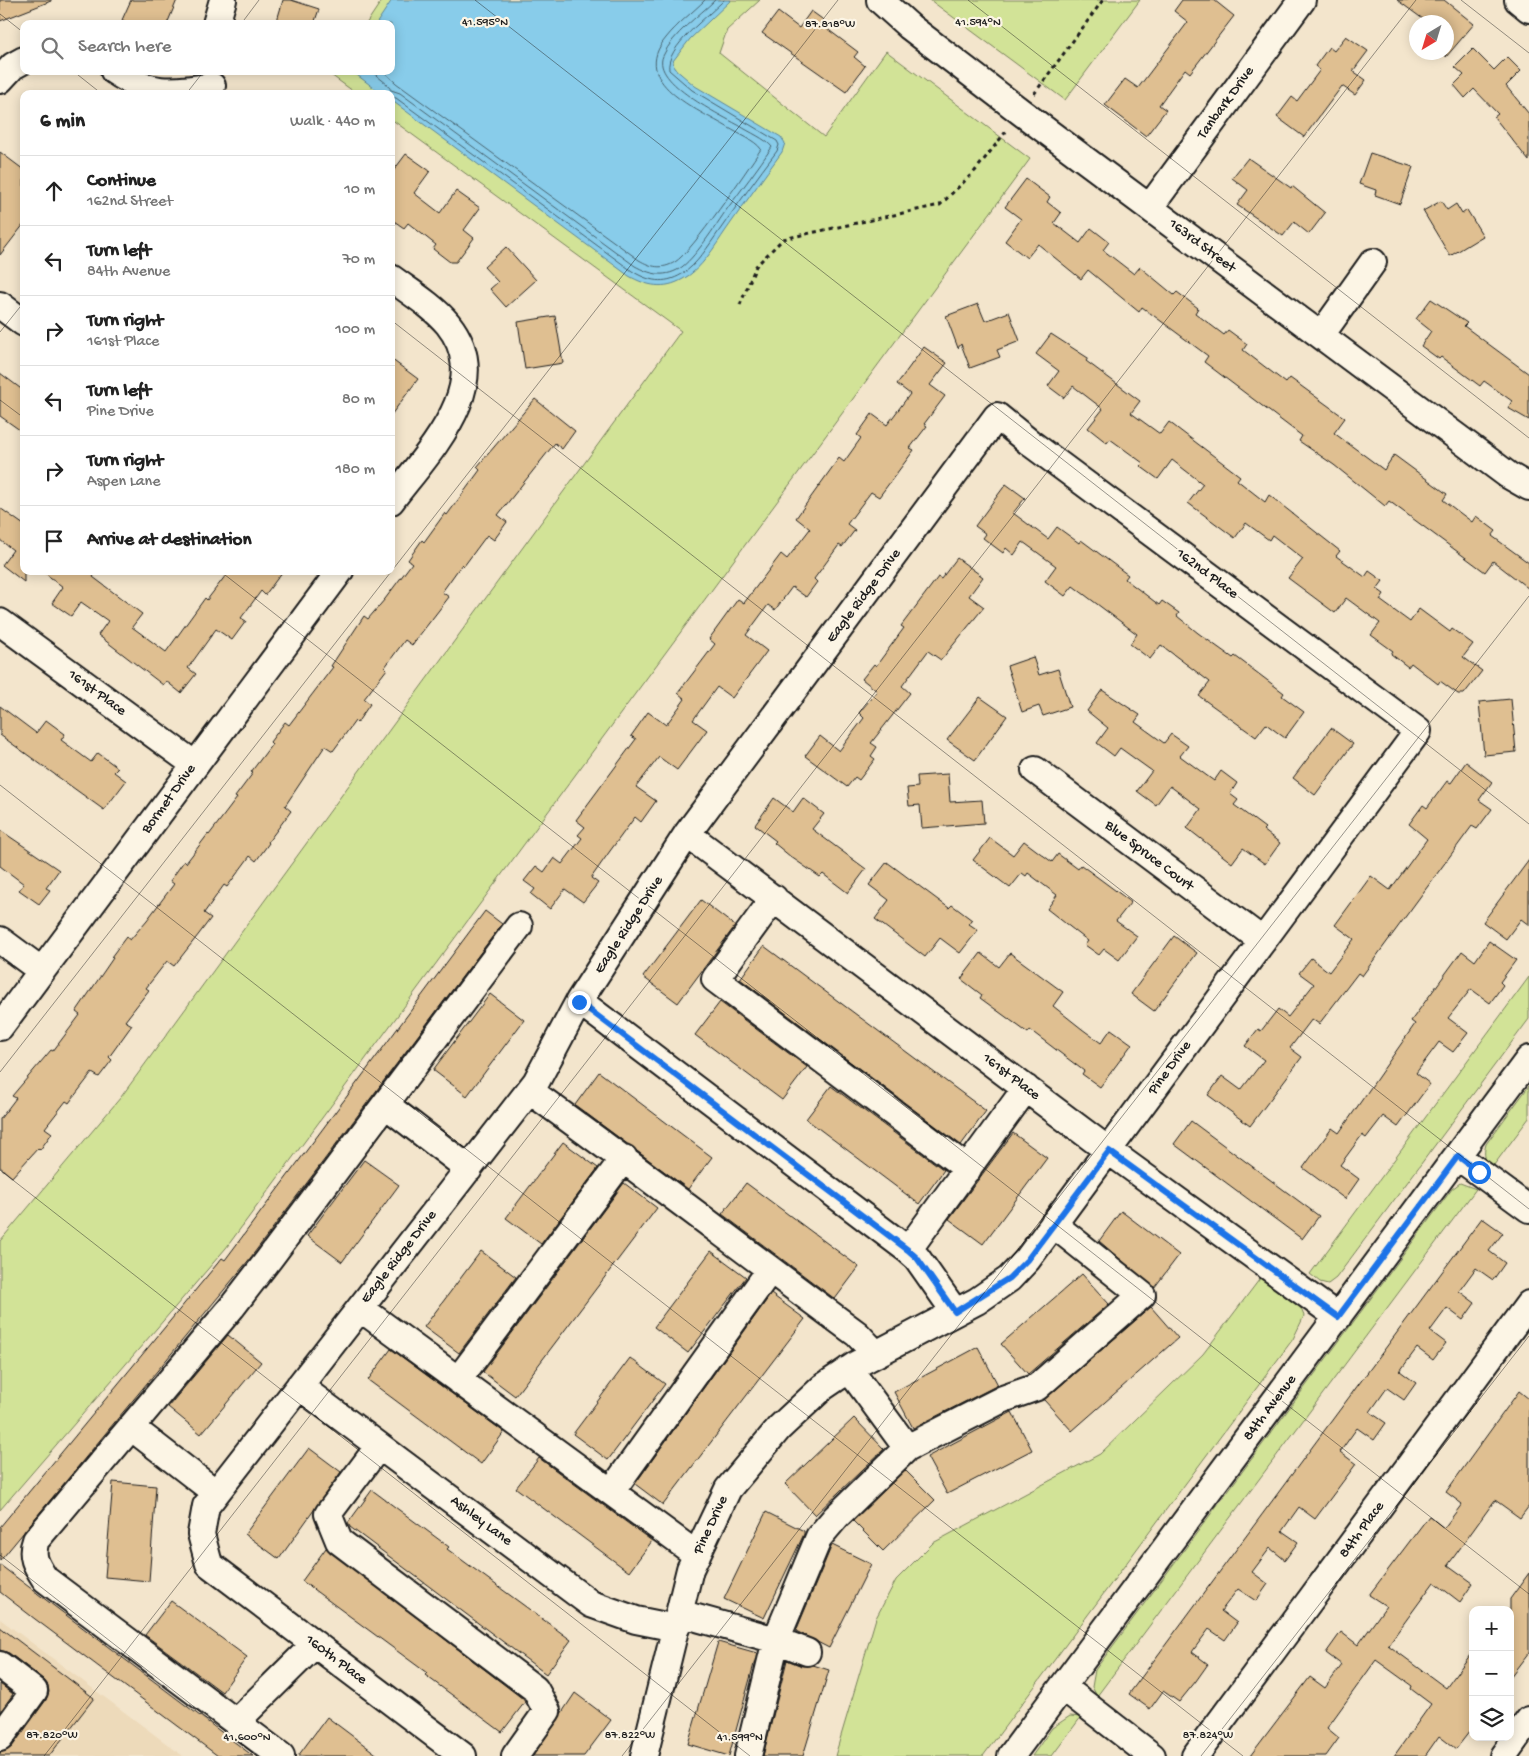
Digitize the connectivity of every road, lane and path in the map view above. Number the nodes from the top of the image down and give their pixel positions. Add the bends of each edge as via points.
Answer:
1 (223, 0) edge
2 (880, 0) edge
3 (1103, 0) edge
4 (1302, 0) edge
5 (1518, 0) edge
6 (1529, 9) edge
7 (217, 20) edge
8 (20, 62) edge
9 (121, 75) edge
10 (0, 80) edge
11 (212, 84) edge
12 (152, 90) edge
13 (187, 90) edge
14 (1021, 112) junction
15 (1150, 207) junction
16 (1373, 262) dead end
17 (395, 281) edge
18 (0, 305) edge
19 (740, 305) dead end
20 (20, 320) edge
21 (1321, 335) junction
22 (998, 416) joint
23 (1529, 487) edge
24 (395, 495) edge
25 (337, 575) edge
26 (0, 622) edge
27 (1418, 731) joint
28 (194, 764) junction
29 (1035, 770) dead end
30 (687, 834) junction
31 (774, 898) junction
32 (519, 926) dead end
33 (0, 940) edge
34 (1262, 941) junction
35 (42, 971) junction
36 (579, 1002) junction
37 (0, 1027) edge
38 (1529, 1060) edge
39 (1026, 1088) junction
40 (530, 1091) junction
41 (386, 1105) junction
42 (1109, 1151) junction
43 (1458, 1156) junction
44 (624, 1158) junction
45 (469, 1168) junction
46 (968, 1169) junction
47 (1529, 1209) edge
48 (1053, 1224) junction
49 (908, 1250) junction
50 (770, 1270) junction
51 (1529, 1304) edge
52 (360, 1308) junction
53 (955, 1312) junction
54 (1338, 1317) junction
55 (876, 1354) junction
56 (849, 1369) junction
57 (458, 1380) junction
58 (299, 1386) junction
59 (131, 1427) junction
60 (379, 1446) junction
61 (907, 1448) junction
62 (611, 1492) junction
63 (216, 1493) junction
64 (697, 1555) junction
65 (209, 1564) joint
66 (678, 1621) junction
67 (776, 1640) junction
68 (315, 1644) junction
69 (807, 1652) dead end
70 (0, 1664) edge
71 (1063, 1688) junction
72 (236, 1722) junction
73 (1526, 1731) edge
74 (0, 1738) edge
75 (650, 1755) edge
76 (281, 1756) edge
77 (463, 1756) edge
78 (514, 1756) edge
79 (748, 1756) edge
80 (1012, 1756) edge
81 (1152, 1756) edge
82 (1195, 1756) edge
83 (1503, 1756) edge

1 - 7 street
2 - 14 street, 163rd Street
3 - 14 path
4 - 15 street, Tanbark Drive
5 - 6 street
8 - 10 street
9 - 12 street
11 - 13 street
14 - 15 street, 163rd Street
14 - 19 path via 975,171 940,205 783,239 756,266
15 - 21 street, 163rd Street
16 - 21 street
17 - 24 street via 433,309 447,324 457,338 465,374 456,410
18 - 20 street
21 - 23 street, 163rd Street via 1508,475
22 - 27 street, 162nd Place via 1028,442
22 - 30 street, Eagle Ridge Drive
25 - 28 street, Bormet Drive
26 - 28 street, 161st Place
27 - 34 street, Pine Drive
28 - 35 street, Bormet Drive
29 - 34 street, Blue Spruce Court
30 - 31 street, 161st Place
30 - 36 street, Eagle Ridge Drive
31 - 39 street, 161st Place
31 - 46 street via 715,979
32 - 41 street
33 - 35 street
34 - 42 street, Pine Drive
35 - 37 street, Bormet Drive
36 - 40 street, Eagle Ridge Drive
36 - 49 street
38 - 43 street, 84th Avenue
39 - 42 street, 161st Place
39 - 46 street
40 - 44 street
40 - 45 street, Eagle Ridge Drive
41 - 45 street
41 - 59 street via 237,1300
42 - 48 street, Pine Drive
42 - 54 street, 161st Place
43 - 47 street
43 - 54 street, 84th Avenue
44 - 50 street
44 - 57 street
45 - 52 street, Eagle Ridge Drive
46 - 49 street
48 - 53 street, Pine Drive via 1027,1260 1009,1278
48 - 61 street via 1142,1295 1037,1387 1004,1399
49 - 53 street
50 - 55 street via 856,1334
50 - 62 street
51 - 82 street, 84th Place
52 - 57 street
52 - 58 street, Eagle Ridge Drive
53 - 55 street, Pine Drive
54 - 71 street, 84th Avenue
55 - 56 street, Pine Drive
56 - 61 street
56 - 64 street, Pine Drive via 823,1387 779,1428 728,1489
57 - 62 street
58 - 60 street, Ashley Lane
58 - 63 street, Eagle Ridge Drive
59 - 63 street
59 - 72 street via 36,1540 32,1551 35,1563 45,1579
60 - 66 street, Ashley Lane via 590,1604 636,1620
60 - 78 street via 328,1514 339,1540 535,1689 547,1712
61 - 67 street via 818,1538
62 - 64 street
63 - 65 street, Eagle Ridge Drive via 206,1506 201,1534
64 - 66 street, Pine Drive via 690,1569
65 - 68 street, 160th Place
66 - 67 street, Ashley Lane
66 - 75 street, Pine Drive
67 - 69 street, Ashley Lane
67 - 79 street
68 - 72 street
68 - 77 street, 160th Place
70 - 74 street via 34,1691
71 - 80 street, 84th Avenue
71 - 81 street
72 - 76 street
73 - 83 street

